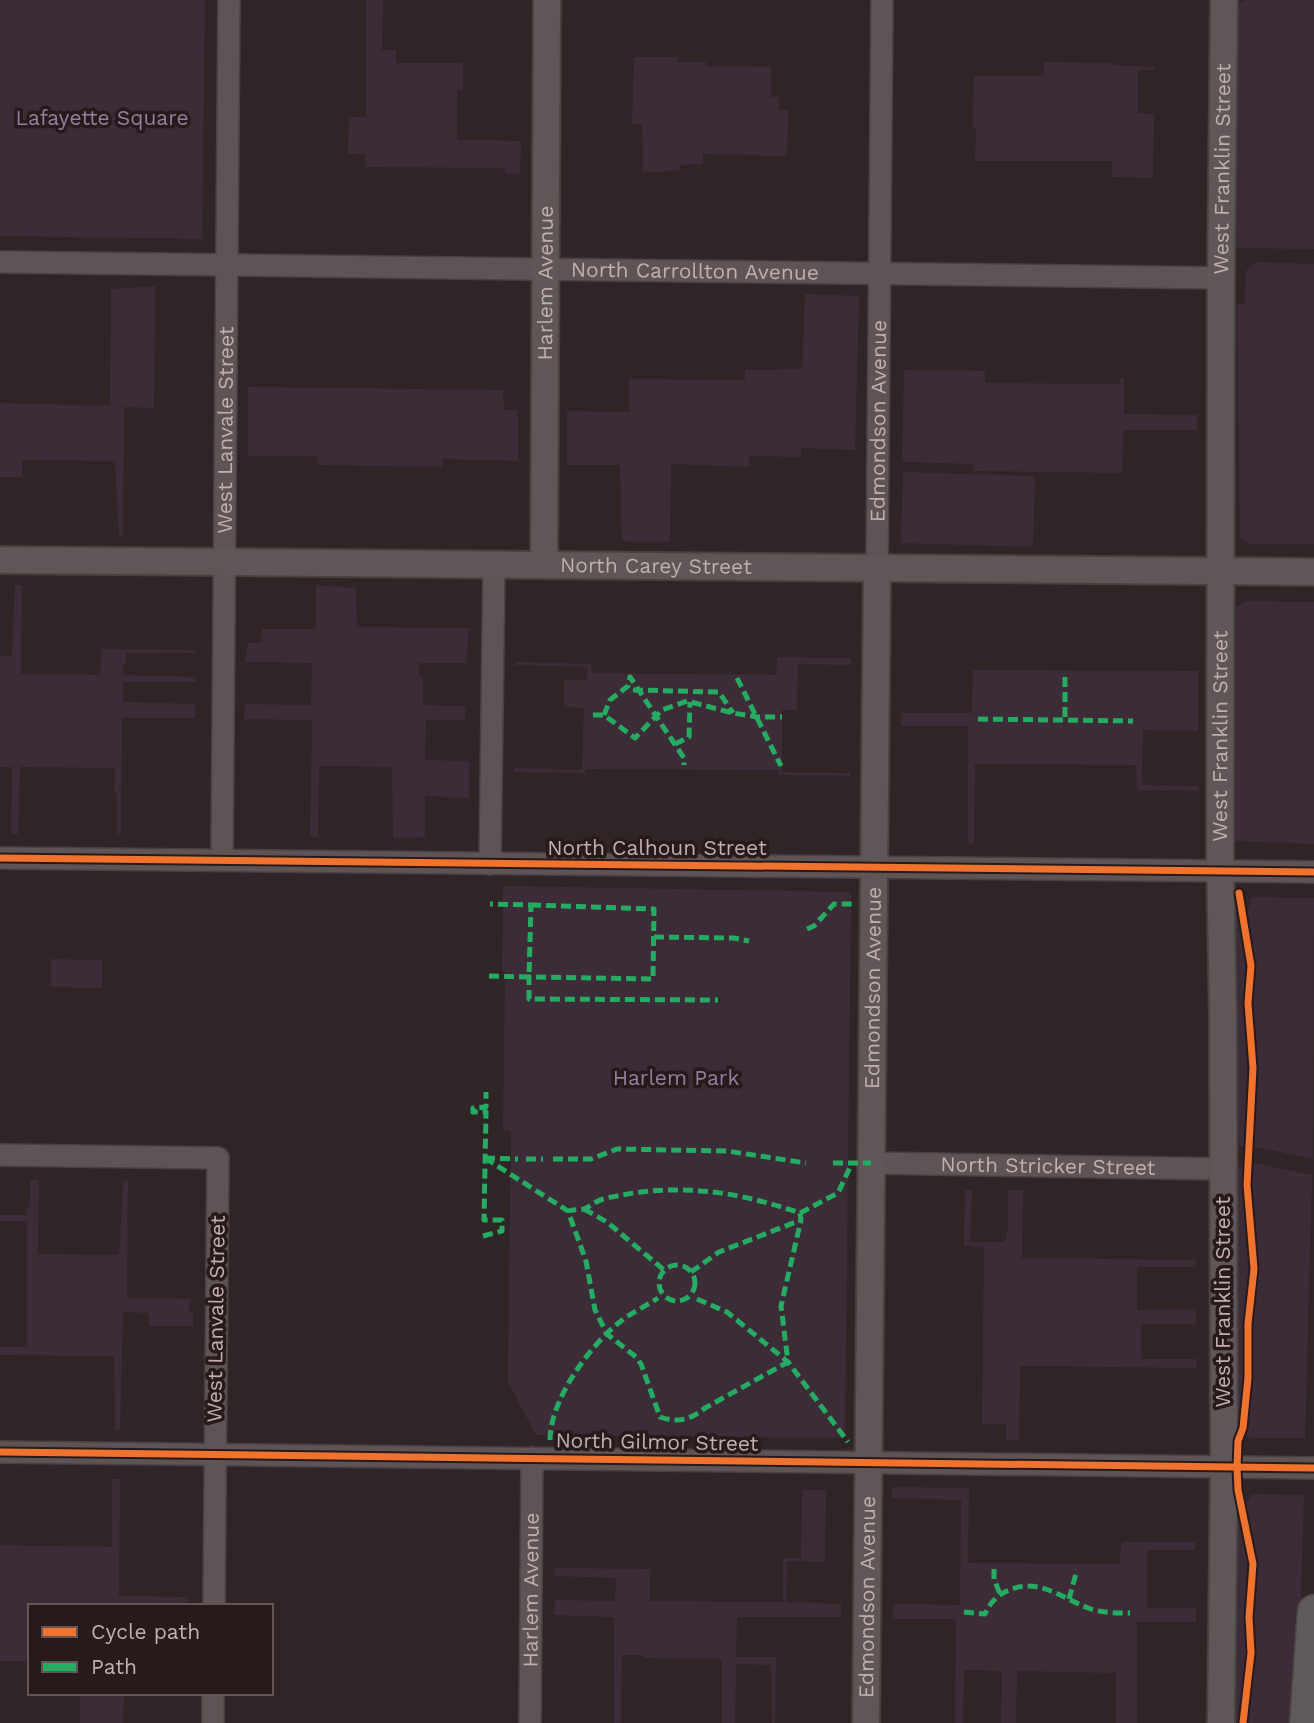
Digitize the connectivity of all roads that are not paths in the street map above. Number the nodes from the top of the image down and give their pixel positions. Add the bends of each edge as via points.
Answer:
1 (229, 0) edge
2 (547, 0) edge
3 (883, 0) edge
4 (1224, 0) edge
5 (0, 262) edge
6 (227, 265) junction
7 (545, 269) junction
8 (880, 274) junction
9 (1221, 278) junction
10 (0, 560) edge
11 (224, 562) junction
12 (494, 565) junction
13 (544, 565) junction
14 (877, 568) junction
15 (1221, 571) junction
16 (1314, 572) edge
17 (0, 858) edge
18 (222, 859) junction
19 (491, 864) junction
20 (874, 866) junction
21 (1220, 870) junction
22 (1314, 872) edge
23 (0, 1155) edge
24 (872, 1164) junction
25 (1222, 1169) junction
26 (0, 1452) edge
27 (215, 1454) junction
28 (532, 1458) junction
29 (869, 1463) junction
30 (1224, 1467) junction
31 (1309, 1468) edge
32 (214, 1604) edge
33 (1313, 1623) edge
34 (213, 1695) edge
35 (212, 1723) edge
36 (530, 1723) edge
37 (866, 1723) edge
38 (1221, 1723) edge
39 (1306, 1723) edge

1 - 6 street, West Lanvale Street
2 - 7 main road, Harlem Avenue
3 - 8 street, Edmondson Avenue
4 - 9 main road, West Franklin Street
5 - 6 street, North Carrollton Avenue
6 - 7 street, North Carrollton Avenue
6 - 11 street, West Lanvale Street
7 - 8 street, North Carrollton Avenue
7 - 13 main road, Harlem Avenue
8 - 9 street, North Carrollton Avenue
8 - 14 street, Edmondson Avenue
9 - 15 main road, West Franklin Street
10 - 11 main road, North Carey Street
11 - 12 main road, North Carey Street
11 - 18 street, West Lanvale Street
12 - 13 main road, North Carey Street
12 - 19 street
13 - 14 main road, North Carey Street
14 - 15 main road, North Carey Street
14 - 20 main road, Edmondson Avenue
15 - 16 main road, North Carey Street
15 - 21 main road, West Franklin Street
17 - 18 street, North Calhoun Street
18 - 19 street, North Calhoun Street
19 - 20 street, North Calhoun Street
20 - 21 street, North Calhoun Street
20 - 24 main road, Edmondson Avenue
21 - 22 street, North Calhoun Street
21 - 25 main road, West Franklin Street
23 - 27 street, West Lanvale Street via 218,1157
24 - 25 street, North Stricker Street
24 - 29 main road, Edmondson Avenue
25 - 30 main road, West Franklin Street
26 - 27 street, North Gilmor Street
27 - 28 street, North Gilmor Street
27 - 32 street, West Lanvale Street
28 - 29 street, North Gilmor Street
28 - 36 street, Harlem Avenue
29 - 30 street, North Gilmor Street
29 - 37 main road, Edmondson Avenue
30 - 31 street, North Gilmor Street
30 - 38 main road, West Franklin Street
33 - 39 highway
34 - 35 street

